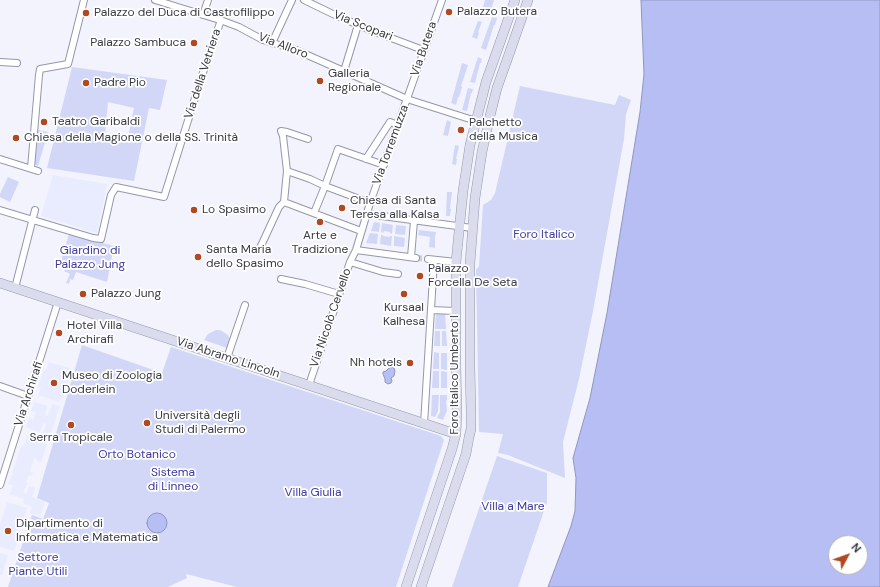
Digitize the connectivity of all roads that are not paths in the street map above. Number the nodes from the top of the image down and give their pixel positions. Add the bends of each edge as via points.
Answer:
1 (84, 0) edge
2 (155, 0) edge
3 (208, 0) edge
4 (292, 0) edge
5 (304, 0) edge
6 (442, 0) edge
7 (515, 0) edge
8 (528, 0) edge
9 (510, 14) junction
10 (203, 15) junction
11 (522, 18) junction
12 (221, 20) junction
13 (358, 25) junction
14 (272, 43) junction
15 (423, 50) junction
16 (0, 62) edge
17 (16, 64) dead end
18 (344, 71) junction
19 (407, 99) junction
20 (476, 121) junction
21 (488, 124) junction
22 (398, 125) junction
23 (308, 139) dead end
24 (0, 159) edge
25 (366, 159) junction
26 (384, 165) junction
27 (31, 168) junction
28 (38, 171) dead end
29 (287, 171) junction
30 (325, 186) junction
31 (284, 202) junction
32 (370, 203) junction
33 (0, 210) edge
34 (35, 210) dead end
35 (314, 213) junction
36 (367, 214) junction
37 (32, 220) junction
38 (414, 221) junction
39 (459, 227) junction
40 (472, 228) junction
41 (361, 231) junction
42 (260, 248) dead end
43 (356, 250) junction
44 (350, 262) junction
45 (456, 262) junction
46 (470, 263) junction
47 (398, 274) dead end
48 (281, 279) dead end
49 (0, 283) edge
50 (15, 288) junction
51 (339, 294) junction
52 (58, 302) junction
53 (245, 305) dead end
54 (431, 310) junction
55 (455, 311) junction
56 (227, 358) junction
57 (309, 385) junction
58 (0, 386) edge
59 (28, 396) junction
60 (424, 424) junction
61 (456, 434) junction
62 (0, 485) edge
63 (406, 587) edge
64 (421, 587) edge

1 - 27 street via 68,64 40,69
2 - 10 street, Via Alloro
3 - 10 street
4 - 14 street
5 - 13 street, Via Scopari
6 - 15 street, Via Butera
7 - 9 main road, Foro Italico Umberto I
8 - 11 main road, Foro Italico Umberto I
9 - 11 street
9 - 20 main road, Foro Italico Umberto I via 488,74
10 - 12 street, Via Alloro
11 - 21 main road, Foro Italico Umberto I via 497,88
12 - 14 street, Via Alloro
12 - 37 street, Via della Vetriera via 164,196 116,187 111,194 101,239
13 - 15 street, Via Scopari
13 - 18 street
14 - 18 street, Via Alloro via 294,49
15 - 19 street, Via Butera
16 - 17 street
18 - 19 street, Via Alloro
19 - 20 street, Via Alloro
19 - 22 street, Via Torremuzza
20 - 21 main road
20 - 39 main road, Foro Italico Umberto I via 470,145
21 - 40 main road, Foro Italico Umberto I via 478,174
22 - 25 street via 390,122
22 - 26 street, Via Torremuzza
23 - 29 street via 281,131
24 - 27 street
25 - 26 street
25 - 30 street via 338,149
26 - 32 street, Via Torremuzza
27 - 28 street
29 - 30 street
29 - 31 street
30 - 32 street
30 - 35 street
31 - 35 street
31 - 42 street via 279,207
32 - 36 street, Via Torremuzza
33 - 37 street
34 - 37 street
35 - 41 street
36 - 38 street
36 - 41 street, Via Torremuzza
37 - 50 street
38 - 39 street
38 - 43 street via 414,257
39 - 40 street
39 - 45 main road, Foro Italico Umberto I
40 - 46 main road, Foro Italico Umberto I
41 - 43 street, Via Nicolò Cervello
43 - 44 street, Via Nicolò Cervello
44 - 47 street
44 - 51 street, Via Nicolò Cervello
45 - 46 main road
45 - 54 street via 431,259
45 - 55 main road, Foro Italico Umberto I
46 - 64 main road, Foro Italico Umberto I via 470,437
48 - 51 street
49 - 50 main road, Via Abramo Lincoln
50 - 52 main road, Via Abramo Lincoln
51 - 57 street, Via Nicolò Cervello
52 - 56 main road, Via Abramo Lincoln
52 - 59 street, Via Archirafi
53 - 56 street
54 - 55 street
54 - 60 street
55 - 61 main road, Foro Italico Umberto I
56 - 57 main road, Via Abramo Lincoln
57 - 60 main road, Via Abramo Lincoln
58 - 59 street
59 - 62 street, Via Archirafi
60 - 61 main road, Via Abramo Lincoln
61 - 63 main road, Foro Italico Umberto I

